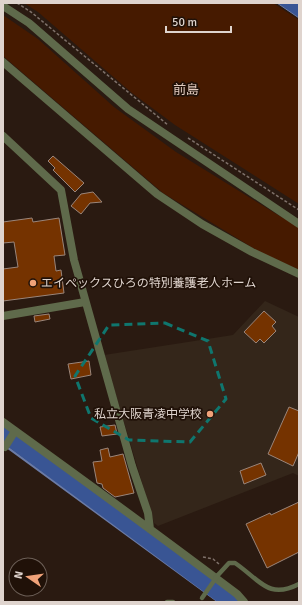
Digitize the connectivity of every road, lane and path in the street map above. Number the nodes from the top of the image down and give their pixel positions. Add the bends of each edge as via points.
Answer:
1 (17, 3) edge
2 (3, 6) edge
3 (3, 62) edge
4 (171, 127) dead end
5 (184, 135) dead end
6 (3, 136) edge
7 (299, 210) edge
8 (299, 224) edge
9 (299, 274) edge
10 (85, 302) junction
11 (3, 316) edge
12 (3, 422) edge
13 (15, 431) junction
14 (5, 447) dead end
15 (150, 528) junction
16 (299, 584) edge
17 (200, 600) edge
18 (167, 602) edge
19 (173, 602) edge
20 (244, 602) edge

1 - 4 path
2 - 8 street via 29,23 128,109
3 - 9 street via 157,194 202,224
5 - 7 path
6 - 10 street via 61,190
10 - 11 street
10 - 15 street via 148,513
12 - 13 street
13 - 14 street
13 - 15 street via 138,522
15 - 20 street
16 - 17 lane, bridge via 288,590 276,592 235,563 229,563
18 - 19 lane

